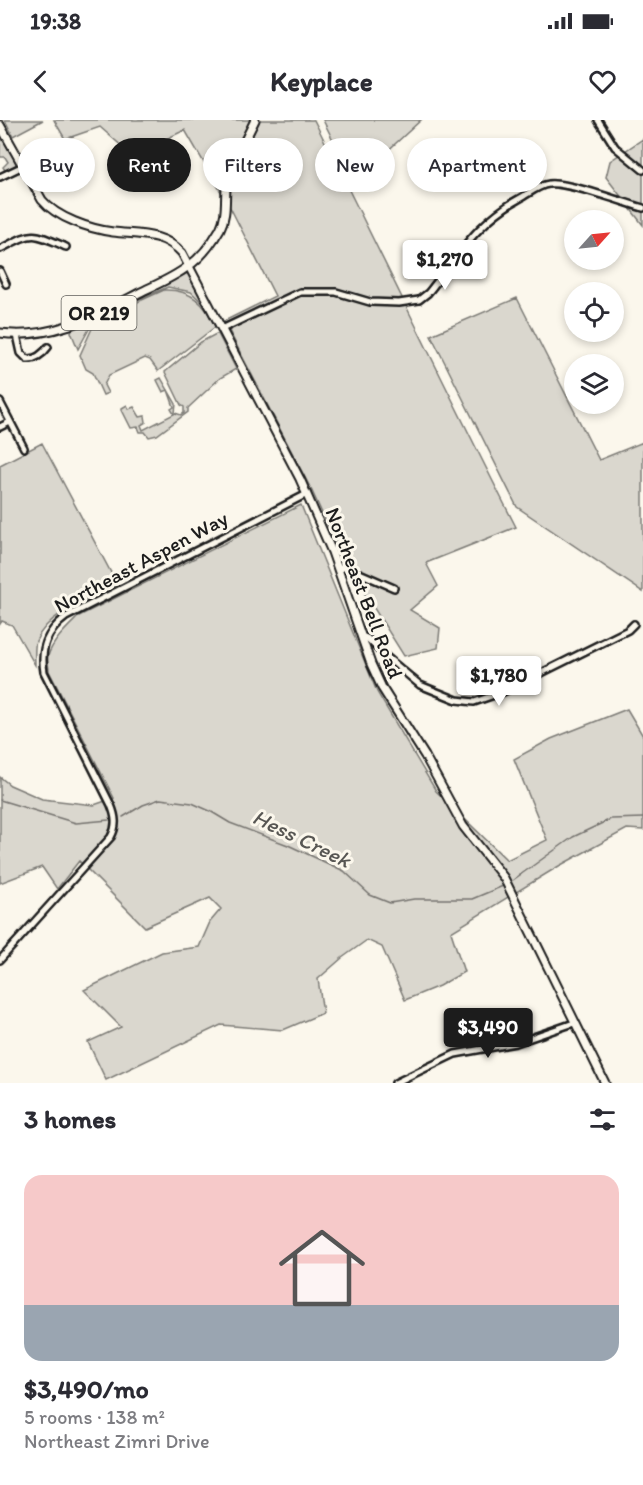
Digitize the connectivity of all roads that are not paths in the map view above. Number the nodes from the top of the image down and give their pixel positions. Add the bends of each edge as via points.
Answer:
1 (255, 120) edge
2 (598, 120) edge
3 (0, 125) edge
4 (18, 168) edge
5 (643, 170) edge
6 (0, 177) edge
7 (643, 208) edge
8 (66, 247) dead end
9 (0, 249) edge
10 (189, 266) junction
11 (0, 271) edge
12 (6, 284) dead end
13 (222, 329) junction
14 (0, 333) edge
15 (17, 335) junction
16 (48, 347) dead end
17 (0, 402) edge
18 (10, 422) junction
19 (0, 427) edge
20 (24, 448) dead end
21 (307, 494) junction
22 (337, 566) junction
23 (394, 588) dead end
24 (634, 624) dead end
25 (361, 636) junction
26 (0, 960) edge
27 (574, 1023) junction
28 (395, 1083) edge
29 (604, 1083) edge

1 - 10 main road, OR 219 via 225,183 222,224
2 - 5 street via 615,147
3 - 10 main road, Northeast Bell Road via 50,208 102,230 167,240 182,253
4 - 6 street
7 - 13 street via 568,187 543,186 507,205 479,228 419,300 378,303 336,292 300,292
8 - 9 street via 30,235
10 - 13 main road, Northeast Bell Road
10 - 15 main road, OR 219 via 76,324 46,333
11 - 12 street
13 - 21 main road, Northeast Bell Road
14 - 15 main road, OR 219
15 - 16 street via 21,353 27,359
17 - 18 street
18 - 19 street
18 - 20 street
21 - 22 main road, Northeast Bell Road
21 - 26 street, Northeast Aspen Way via 66,617 49,634 43,650 44,672 111,805 116,825 111,837
22 - 23 street
22 - 25 main road, Northeast Bell Road
24 - 25 street via 503,692 474,702 457,700 420,685
25 - 27 main road, Northeast Bell Road via 374,673 463,826 508,885
27 - 28 street via 516,1043 455,1054
27 - 29 main road, Northeast Bell Road

